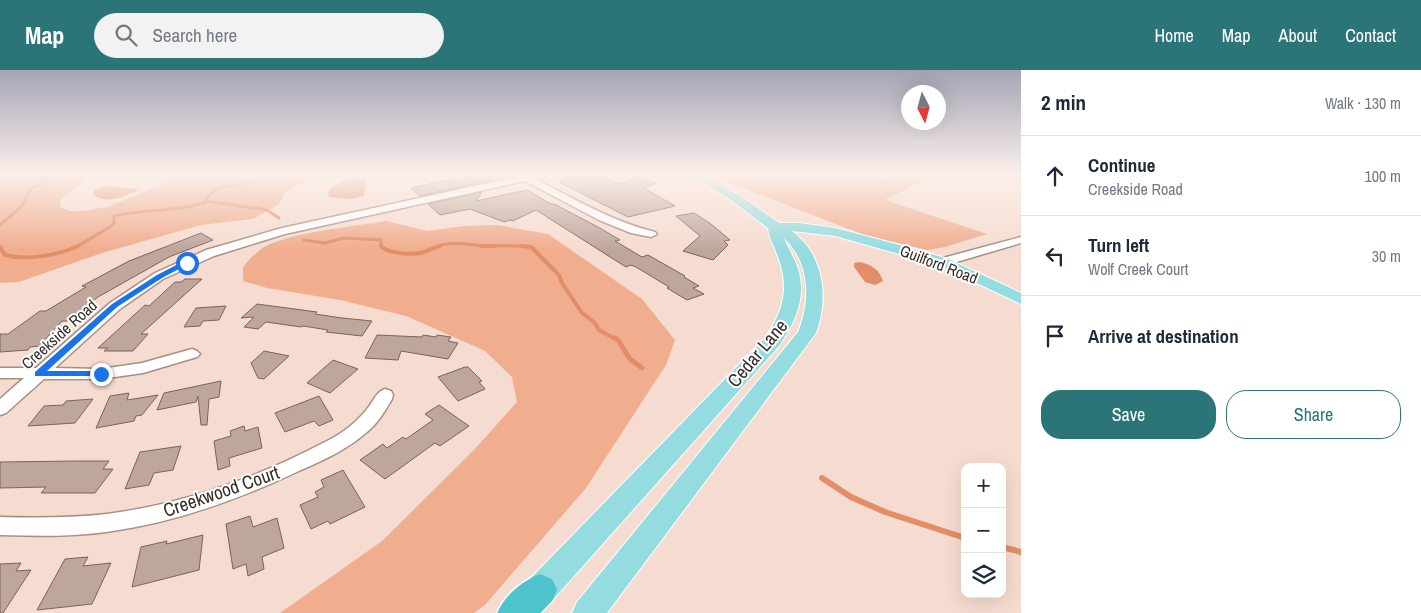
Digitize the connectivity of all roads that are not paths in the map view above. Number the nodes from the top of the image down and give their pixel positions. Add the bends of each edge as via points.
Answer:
1 (423, 199) edge
2 (567, 199) edge
3 (739, 199) edge
4 (774, 227) junction
5 (651, 234) dead end
6 (846, 238) junction
7 (1021, 240) edge
8 (1007, 243) junction
9 (1021, 247) edge
10 (804, 254) junction
11 (943, 262) junction
12 (1021, 300) edge
13 (192, 354) dead end
14 (0, 373) edge
15 (38, 374) junction
16 (386, 395) dead end
17 (0, 409) edge
18 (0, 526) edge
19 (531, 602) edge
20 (514, 613) edge
21 (588, 613) edge

1 - 15 street, Creekside Road via 282,231 210,252 159,276 134,292 96,321
2 - 5 street via 617,225
3 - 4 main road
4 - 6 main road, Guilford Road
4 - 10 main road, Cedar Lane via 793,238
4 - 19 main road, Cedar Lane via 775,237 791,269 794,286 793,303 786,321 772,342
6 - 10 main road via 813,243
6 - 11 main road, Guilford Road via 887,245
7 - 8 street
8 - 9 street
8 - 11 street
10 - 21 main road, Cedar Lane via 815,290 815,309 807,333
11 - 12 main road, Guilford Road
13 - 15 street via 143,368 109,373
14 - 15 street
15 - 17 street, Creekside Road
16 - 18 street, Creekwood Court via 365,424 346,438 280,472 201,502 105,523
19 - 20 highway

